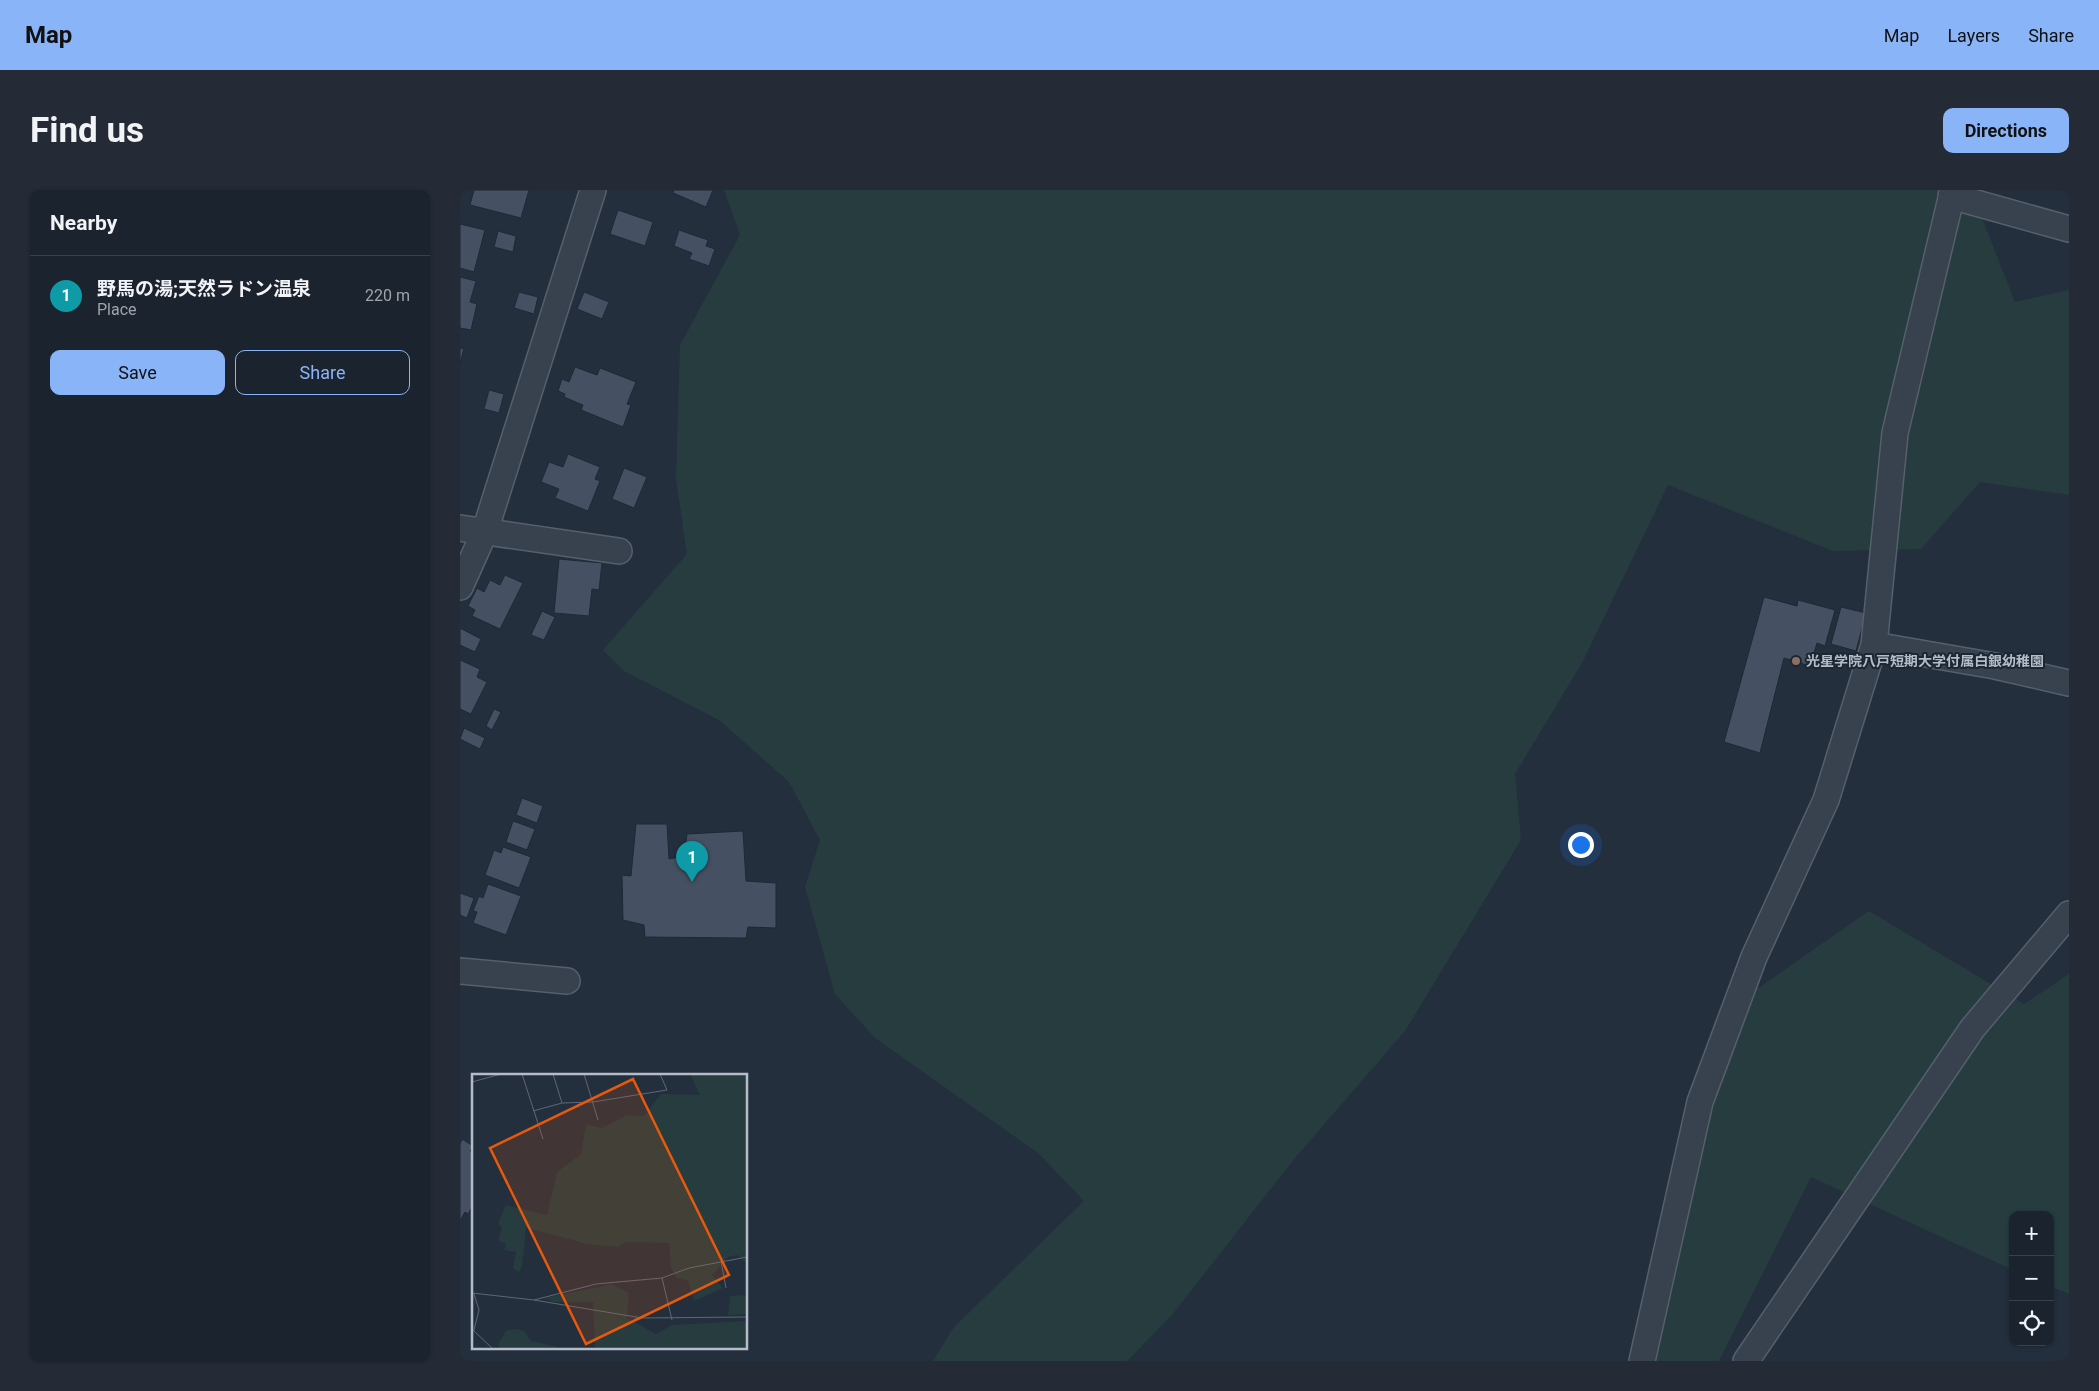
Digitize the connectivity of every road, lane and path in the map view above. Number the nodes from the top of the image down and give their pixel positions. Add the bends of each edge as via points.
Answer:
1 (593, 190) edge
2 (1952, 193) edge
3 (2069, 229) edge
4 (460, 528) edge
5 (485, 531) junction
6 (619, 551) dead end
7 (460, 586) edge
8 (1874, 645) junction
9 (2069, 683) edge
10 (2069, 914) edge
11 (460, 971) edge
12 (567, 981) dead end
13 (1642, 1361) edge
14 (1746, 1361) edge

1 - 5 street
2 - 3 street
2 - 8 street via 1895,434
4 - 5 street
5 - 6 street
5 - 7 street
8 - 9 street via 1995,666
8 - 13 street via 1826,800 1754,957 1700,1102
10 - 14 street via 1972,1029
11 - 12 street

